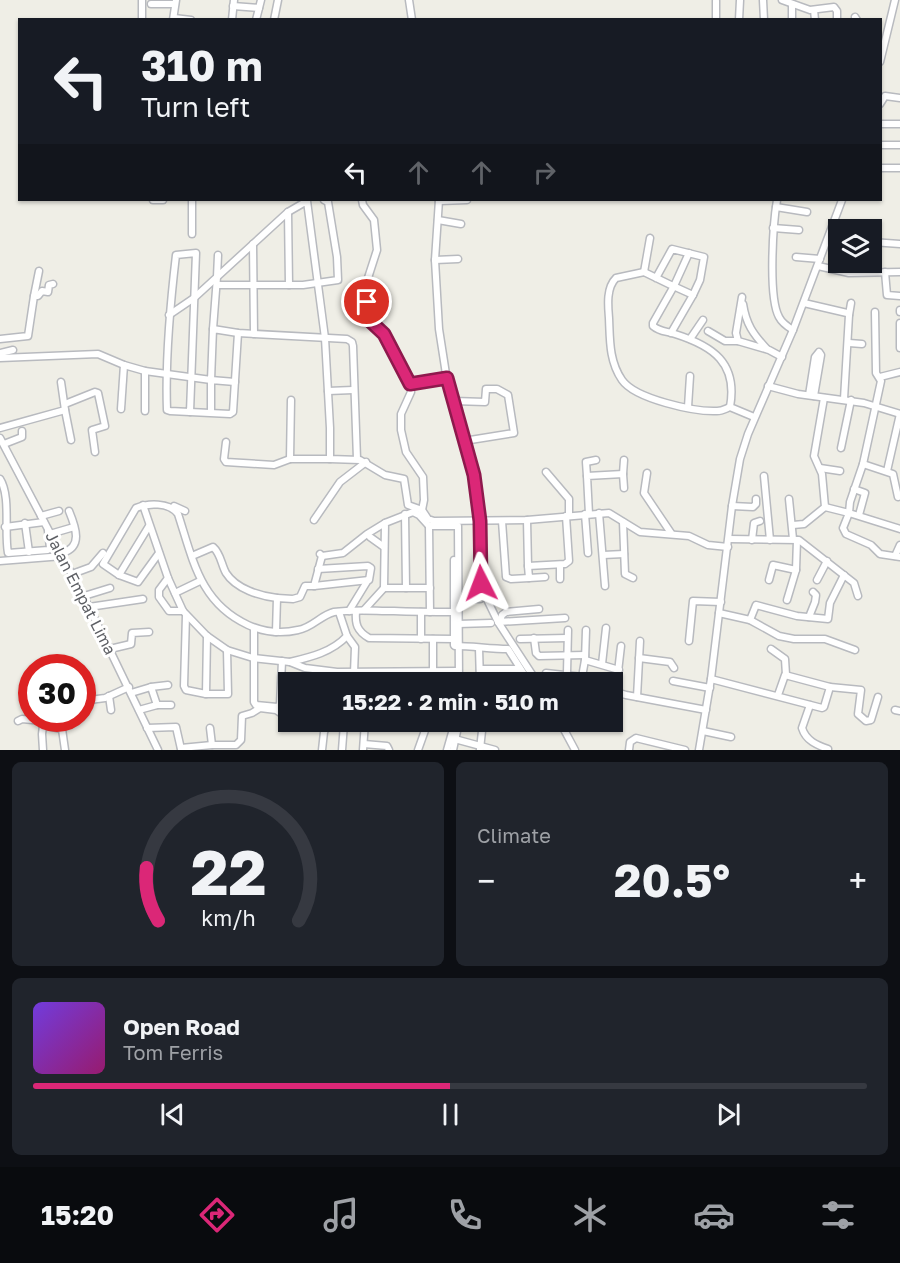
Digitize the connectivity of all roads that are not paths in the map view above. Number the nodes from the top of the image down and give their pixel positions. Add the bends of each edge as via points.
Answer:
1 (142, 0) edge
2 (261, 0) edge
3 (278, 0) edge
4 (409, 0) edge
5 (740, 0) edge
6 (763, 0) edge
7 (782, 0) edge
8 (895, 0) edge
9 (716, 1) edge
10 (176, 2) edge
11 (234, 3) edge
12 (151, 4) dead end
13 (792, 4) junction
14 (259, 8) junction
15 (814, 10) junction
16 (142, 18) edge
17 (176, 18) edge
18 (232, 18) edge
19 (256, 18) edge
20 (274, 18) edge
21 (412, 18) edge
22 (716, 18) edge
23 (739, 18) edge
24 (764, 18) edge
25 (792, 18) edge
26 (815, 18) edge
27 (837, 18) edge
28 (883, 38) edge
29 (900, 98) edge
30 (882, 101) edge
31 (882, 124) edge
32 (900, 124) edge
33 (882, 145) edge
34 (900, 145) edge
35 (882, 166) edge
36 (900, 166) edge
37 (192, 201) edge
38 (307, 201) joint
39 (326, 201) edge
40 (362, 201) edge
41 (439, 201) edge
42 (842, 201) edge
43 (776, 203) edge
44 (288, 212) junction
45 (807, 212) dead end
46 (836, 219) edge
47 (438, 220) junction
48 (461, 224) dead end
49 (773, 228) junction
50 (799, 230) dead end
51 (192, 234) dead end
52 (650, 238) dead end
53 (828, 241) edge
54 (882, 243) edge
55 (253, 244) junction
56 (900, 244) edge
57 (689, 253) junction
58 (218, 255) dead end
59 (796, 257) dead end
60 (458, 259) dead end
61 (435, 260) junction
62 (819, 262) junction
63 (39, 271) dead end
64 (644, 272) junction
65 (885, 272) junction
66 (900, 272) edge
67 (217, 277) junction
68 (656, 278) junction
69 (53, 284) dead end
70 (318, 284) junction
71 (217, 285) junction
72 (254, 285) junction
73 (289, 285) junction
74 (674, 286) junction
75 (693, 295) junction
76 (34, 296) junction
77 (900, 296) edge
78 (194, 298) junction
79 (804, 303) junction
80 (851, 303) dead end
81 (875, 312) dead end
82 (169, 315) junction
83 (849, 315) junction
84 (703, 320) dead end
85 (900, 323) edge
86 (213, 329) junction
87 (793, 330) junction
88 (708, 331) dead end
89 (238, 333) junction
90 (671, 333) junction
91 (254, 334) junction
92 (325, 338) junction
93 (0, 339) edge
94 (690, 339) junction
95 (738, 341) junction
96 (849, 343) junction
97 (862, 344) dead end
98 (900, 348) edge
99 (13, 350) dead end
100 (769, 350) junction
101 (0, 353) edge
102 (782, 357) junction
103 (0, 358) edge
104 (124, 365) junction
105 (145, 371) junction
106 (900, 372) edge
107 (167, 374) junction
108 (690, 376) dead end
109 (880, 377) junction
110 (190, 378) junction
111 (447, 378) junction
112 (211, 380) junction
113 (61, 382) dead end
114 (235, 382) junction
115 (410, 384) junction
116 (768, 386) junction
117 (813, 387) dead end
118 (353, 390) junction
119 (328, 391) junction
120 (812, 396) junction
121 (824, 398) junction
122 (291, 400) dead end
123 (848, 400) junction
124 (454, 401) junction
125 (730, 406) junction
126 (65, 407) junction
127 (688, 407) junction
128 (876, 407) junction
129 (121, 409) dead end
130 (145, 411) dead end
131 (190, 412) junction
132 (211, 412) junction
133 (900, 414) edge
134 (754, 417) junction
135 (0, 428) edge
136 (22, 431) dead end
137 (0, 438) edge
138 (71, 440) dead end
139 (464, 441) junction
140 (226, 442) dead end
141 (4, 448) edge
142 (841, 448) dead end
143 (95, 452) dead end
144 (290, 459) junction
145 (330, 459) junction
146 (357, 459) junction
147 (596, 460) dead end
148 (624, 460) dead end
149 (366, 462) junction
150 (863, 464) junction
151 (820, 468) junction
152 (840, 471) dead end
153 (546, 472) dead end
154 (647, 473) dead end
155 (623, 474) junction
156 (893, 474) edge
157 (587, 476) junction
158 (764, 476) dead end
159 (0, 479) edge
160 (624, 488) dead end
161 (854, 489) junction
162 (3, 497) edge
163 (898, 497) dead end
164 (756, 499) dead end
165 (789, 499) dead end
166 (143, 505) junction
167 (732, 506) junction
168 (825, 507) junction
169 (422, 510) junction
170 (58, 511) dead end
171 (69, 511) dead end
172 (185, 511) dead end
173 (599, 513) junction
174 (849, 513) junction
175 (405, 514) junction
176 (587, 514) junction
177 (568, 515) junction
178 (859, 516) junction
179 (3, 519) edge
180 (43, 519) junction
181 (314, 520) dead end
182 (528, 520) junction
183 (480, 521) junction
184 (502, 521) junction
185 (760, 521) dead end
186 (623, 522) junction
187 (25, 523) junction
188 (385, 523) junction
189 (793, 525) junction
190 (149, 526) junction
191 (429, 526) junction
192 (456, 526) junction
193 (5, 527) junction
194 (74, 527) junction
195 (900, 530) edge
196 (50, 532) junction
197 (671, 533) junction
198 (370, 537) dead end
199 (729, 539) junction
200 (795, 539) junction
201 (752, 540) junction
202 (770, 540) junction
203 (900, 545) edge
204 (384, 547) junction
205 (728, 548) junction
206 (29, 552) junction
207 (159, 553) junction
208 (588, 553) dead end
209 (63, 554) junction
210 (624, 554) junction
211 (603, 555) junction
212 (192, 556) junction
213 (898, 556) edge
214 (0, 561) edge
215 (827, 561) junction
216 (560, 565) junction
217 (528, 566) junction
218 (318, 569) junction
219 (796, 570) junction
220 (72, 574) junction
221 (119, 574) junction
222 (844, 574) junction
223 (545, 577) dead end
224 (168, 578) junction
225 (530, 578) junction
226 (633, 578) dead end
227 (560, 579) dead end
228 (368, 580) junction
229 (769, 580) dead end
230 (817, 580) dead end
231 (200, 581) junction
232 (314, 586) junction
233 (605, 586) dead end
234 (110, 588) dead end
235 (384, 588) junction
236 (406, 588) junction
237 (430, 588) junction
238 (813, 592) dead end
239 (175, 593) junction
240 (84, 596) junction
241 (858, 596) dead end
242 (278, 598) junction
243 (143, 599) dead end
244 (459, 599) junction
245 (480, 599) dead end
246 (787, 600) dead end
247 (721, 602) junction
248 (89, 607) junction
249 (539, 609) dead end
250 (364, 610) junction
251 (352, 611) junction
252 (339, 612) junction
253 (422, 612) junction
254 (430, 612) junction
255 (456, 612) junction
256 (185, 613) junction
257 (719, 613) junction
258 (809, 617) junction
259 (565, 618) dead end
260 (750, 620) junction
261 (496, 622) junction
262 (458, 624) junction
263 (254, 628) junction
264 (606, 628) dead end
265 (586, 630) dead end
266 (149, 632) dead end
267 (276, 632) junction
268 (207, 636) junction
269 (347, 636) junction
270 (534, 638) junction
271 (422, 639) junction
272 (433, 639) junction
273 (520, 639) dead end
274 (640, 641) dead end
275 (688, 641) dead end
276 (455, 644) junction
277 (337, 646) junction
278 (621, 646) dead end
279 (355, 647) junction
280 (479, 648) junction
281 (110, 649) junction
282 (771, 649) dead end
283 (227, 650) junction
284 (855, 650) dead end
285 (566, 655) junction
286 (585, 657) junction
287 (253, 658) junction
288 (639, 658) junction
289 (304, 659) junction
290 (282, 661) junction
291 (290, 662) junction
292 (602, 664) junction
293 (305, 668) junction
294 (674, 668) dead end
295 (480, 669) joint
296 (520, 669) junction
297 (620, 670) joint
298 (433, 671) junction
299 (456, 671) joint
300 (344, 672) edge
301 (354, 672) edge
302 (401, 672) edge
303 (522, 672) edge
304 (530, 672) edge
305 (567, 672) edge
306 (583, 672) edge
307 (786, 675) junction
308 (711, 679) junction
309 (673, 681) dead end
310 (168, 685) dead end
311 (151, 687) junction
312 (830, 687) junction
313 (710, 688) junction
314 (130, 690) junction
315 (623, 692) edge
316 (206, 694) junction
317 (778, 695) junction
318 (109, 696) junction
319 (637, 697) junction
320 (878, 697) dead end
321 (96, 698) edge
322 (157, 705) junction
323 (171, 705) dead end
324 (810, 705) junction
325 (111, 710) dead end
326 (139, 710) junction
327 (706, 710) junction
328 (278, 711) edge
329 (147, 728) junction
330 (210, 728) dead end
331 (703, 731) junction
332 (43, 732) edge
333 (62, 732) edge
334 (325, 732) edge
335 (343, 732) edge
336 (365, 732) edge
337 (424, 732) edge
338 (454, 732) edge
339 (456, 732) edge
340 (482, 732) edge
341 (565, 732) edge
342 (731, 737) dead end
343 (454, 739) junction
344 (212, 745) junction
345 (364, 747) edge
346 (481, 748) edge
347 (43, 749) edge
348 (181, 749) edge
349 (828, 749) edge
350 (35, 750) edge
351 (65, 750) edge
352 (158, 750) edge
353 (322, 750) edge
354 (342, 750) edge
355 (389, 750) edge
356 (418, 750) edge
357 (447, 750) edge
358 (453, 750) edge
359 (495, 750) edge
360 (575, 750) edge
361 (629, 750) edge
362 (684, 750) edge
363 (699, 750) edge

1 - 16 street
2 - 14 street
3 - 20 street
4 - 21 street
5 - 23 street
6 - 24 street
7 - 13 street
8 - 28 street
9 - 22 street
10 - 12 street
10 - 17 street
11 - 14 street
11 - 18 street
13 - 15 street
13 - 25 street
14 - 19 street
15 - 26 street
15 - 27 street via 834,7
29 - 30 street via 885,96
31 - 32 street
33 - 34 street
35 - 36 street
37 - 51 street
38 - 44 street
38 - 70 street
39 - 70 street via 339,279
40 - 115 street via 374,220 377,250 367,281 369,320 384,334
41 - 47 street
42 - 46 street
43 - 45 street
43 - 49 street
44 - 55 street
44 - 73 street
47 - 48 street
47 - 61 street
49 - 50 street
49 - 87 street via 775,304 781,320
52 - 64 street
53 - 62 street
54 - 56 street
55 - 67 street
55 - 72 street
57 - 68 street via 670,250
57 - 74 street
57 - 75 street via 705,257
58 - 67 street
59 - 62 street
60 - 61 street
61 - 111 street via 439,329
62 - 65 street via 849,273
62 - 79 street
63 - 76 street
64 - 68 street
64 - 127 street via 613,282 608,304 612,359 626,386
65 - 66 street
65 - 77 street via 887,295
67 - 71 street
67 - 78 street
68 - 74 street
69 - 76 street via 48,292
70 - 73 street
70 - 92 street
71 - 72 street
71 - 86 street
72 - 73 street
72 - 91 street
74 - 75 street
74 - 90 street via 652,323 654,328
75 - 90 street
76 - 93 street via 28,336
78 - 82 street
78 - 82 street via 197,254 177,253
78 - 110 street
79 - 83 street
79 - 87 street
80 - 83 street
81 - 109 street via 876,373
82 - 107 street
83 - 96 street
84 - 94 street
85 - 98 street
86 - 89 street
86 - 112 street
87 - 102 street
88 - 95 street via 725,341
89 - 91 street
89 - 114 street
90 - 94 street
91 - 92 street
92 - 118 street via 352,342
92 - 119 street
94 - 125 street via 712,349 729,375
95 - 100 street
95 - 100 street via 742,297 750,330
96 - 97 street
96 - 123 street
99 - 101 street
100 - 102 street
102 - 116 street
103 - 104 street via 90,353
104 - 105 street
104 - 129 street
105 - 107 street
105 - 130 street
106 - 109 street
107 - 110 street
107 - 131 street via 168,411
108 - 127 street
109 - 128 street
110 - 112 street
110 - 131 street
111 - 115 street
111 - 124 street
112 - 114 street
112 - 132 street
113 - 126 street
114 - 132 street via 233,412
115 - 169 street via 410,396 401,414 401,430 406,452 423,477
116 - 120 street
116 - 134 street
117 - 120 street
118 - 119 street
118 - 146 street
119 - 145 street
120 - 121 street
121 - 123 street
121 - 151 street via 814,456
122 - 144 street
123 - 128 street
123 - 142 street
124 - 139 street
124 - 139 street via 485,402 489,388 508,394 514,433
125 - 127 street via 718,411
125 - 134 street
126 - 135 street
126 - 138 street
126 - 143 street via 98,393 105,426 92,430
128 - 133 street
128 - 150 street
131 - 132 street
133 - 156 street
134 - 167 street via 740,459
136 - 141 street via 22,437
137 - 141 street, Jalan Empat Lima
139 - 183 street via 474,475
140 - 144 street via 226,462 274,465
141 - 180 street, Jalan Empat Lima
144 - 145 street
145 - 146 street
146 - 149 street
147 - 157 street via 586,462
148 - 155 street
149 - 169 street via 385,475 404,479 408,506
149 - 181 street via 340,482
150 - 156 street
150 - 161 street
151 - 152 street
151 - 168 street
153 - 177 street via 569,499
154 - 197 street via 645,493
155 - 157 street
155 - 160 street
156 - 163 street
157 - 176 street
158 - 202 street
159 - 162 street
161 - 174 street
161 - 178 street via 865,493
162 - 179 street
164 - 167 street via 753,507
165 - 189 street
166 - 190 street
166 - 212 street via 160,505 176,511
166 - 221 street via 133,510 102,562
167 - 199 street
168 - 174 street
168 - 189 street via 804,524
169 - 183 street via 434,521
170 - 180 street
171 - 194 street
172 - 220 street via 164,502 136,503 100,558 91,567
173 - 176 street
173 - 186 street via 612,513
173 - 211 street
174 - 178 street
174 - 213 street via 843,530 846,534 871,545 880,554
175 - 188 street
175 - 191 street via 416,513
175 - 236 street
176 - 177 street
176 - 208 street
177 - 182 street
177 - 216 street via 569,561
178 - 195 street
179 - 193 street
180 - 187 street
180 - 196 street, Jalan Empat Lima
182 - 184 street
182 - 217 street
183 - 184 street
183 - 261 street via 481,587
184 - 225 street via 506,577
185 - 201 street via 754,523
186 - 197 street via 640,532
186 - 210 street
187 - 193 street
187 - 206 street
188 - 204 street
188 - 218 street via 343,554 321,555
189 - 200 street
190 - 207 street
190 - 221 street
191 - 192 street
191 - 237 street
192 - 244 street
192 - 255 street
193 - 206 street via 8,554
194 - 196 street
194 - 209 street via 74,548
196 - 206 street via 49,549
196 - 209 street, Jalan Empat Lima
197 - 205 street
198 - 204 street
199 - 201 street
199 - 205 street
200 - 202 street
200 - 215 street
200 - 219 street
201 - 202 street
203 - 213 street
204 - 235 street
205 - 247 street
207 - 221 street via 138,582
207 - 224 street
209 - 214 street
209 - 220 street, Jalan Empat Lima
210 - 211 street
210 - 226 street via 625,574
211 - 233 street
212 - 231 street
212 - 242 street via 213,547 232,580 254,593
215 - 222 street
215 - 230 street
216 - 217 street
216 - 227 street
217 - 225 street
218 - 228 street via 370,566
218 - 232 street
219 - 229 street via 773,566
219 - 246 street
220 - 240 street, Jalan Empat Lima
222 - 241 street via 856,585
222 - 258 street via 828,619
223 - 225 street
224 - 239 street
224 - 256 street via 159,597 169,611
228 - 232 street
228 - 251 street
231 - 239 street
231 - 263 street via 224,611
232 - 242 street via 305,586 300,597
234 - 240 street
235 - 236 street
235 - 250 street
236 - 237 street
237 - 254 street
238 - 258 street via 815,602
239 - 256 street
240 - 248 street, Jalan Empat Lima
242 - 267 street
243 - 248 street
244 - 245 street
244 - 255 street
247 - 257 street
247 - 275 street via 693,601
248 - 281 street, Jalan Empat Lima
249 - 261 street via 506,612
250 - 251 street
250 - 253 street
251 - 252 street
251 - 271 street via 356,625 369,638
252 - 267 street via 305,628
252 - 269 street
253 - 254 street
253 - 271 street
254 - 255 street
255 - 262 street
255 - 276 street
256 - 268 street
256 - 316 street via 184,686 188,692
257 - 260 street
257 - 308 street
258 - 260 street via 756,605
259 - 261 street
260 - 284 street via 779,636 825,639
261 - 262 street
261 - 304 street
262 - 276 street
263 - 267 street
263 - 287 street
264 - 292 street
265 - 286 street
266 - 281 street via 132,633 130,644
268 - 283 street
268 - 316 street
269 - 277 street
269 - 279 street
270 - 273 street
270 - 285 street via 539,656
270 - 285 street via 567,634
271 - 272 street
272 - 276 street
272 - 298 street
274 - 288 street
276 - 280 street
276 - 299 street
277 - 279 street
277 - 289 street
278 - 297 street
279 - 301 street
280 - 295 street
280 - 296 street via 508,648
281 - 314 street, Jalan Empat Lima
282 - 307 street via 786,659
283 - 287 street
283 - 316 street via 228,694
285 - 286 street
285 - 305 street
286 - 292 street
286 - 306 street
287 - 290 street
287 - 290 street via 257,705 280,705
288 - 294 street via 670,662
288 - 319 street
289 - 291 street
289 - 293 street
290 - 291 street
291 - 293 street
292 - 297 street
293 - 300 street
295 - 296 street
296 - 303 street
298 - 299 street
298 - 302 street
307 - 312 street
307 - 317 street
308 - 313 street
308 - 317 street
309 - 313 street
310 - 311 street
311 - 314 street
311 - 322 street
312 - 320 street via 861,690 858,714 866,721 871,720
312 - 324 street via 824,708
313 - 327 street
314 - 318 street
314 - 326 street, Jalan Empat Lima
315 - 319 street
317 - 324 street
318 - 321 street
318 - 325 street
319 - 327 street
322 - 323 street
322 - 326 street
324 - 349 street via 803,732 812,743
326 - 329 street, Jalan Empat Lima
327 - 331 street
328 - 344 street via 258,708 242,716 241,740 236,745
329 - 348 street via 176,727
329 - 352 street, Jalan Empat Lima
330 - 344 street
331 - 342 street
331 - 363 street
332 - 347 street
333 - 351 street
334 - 353 street
335 - 354 street
336 - 345 street
337 - 356 street
338 - 343 street
339 - 343 street
340 - 346 street
341 - 360 street
343 - 346 street
343 - 357 street
343 - 358 street
344 - 348 street
345 - 355 street via 383,745
346 - 359 street
347 - 350 street
361 - 362 street via 630,742 636,738

